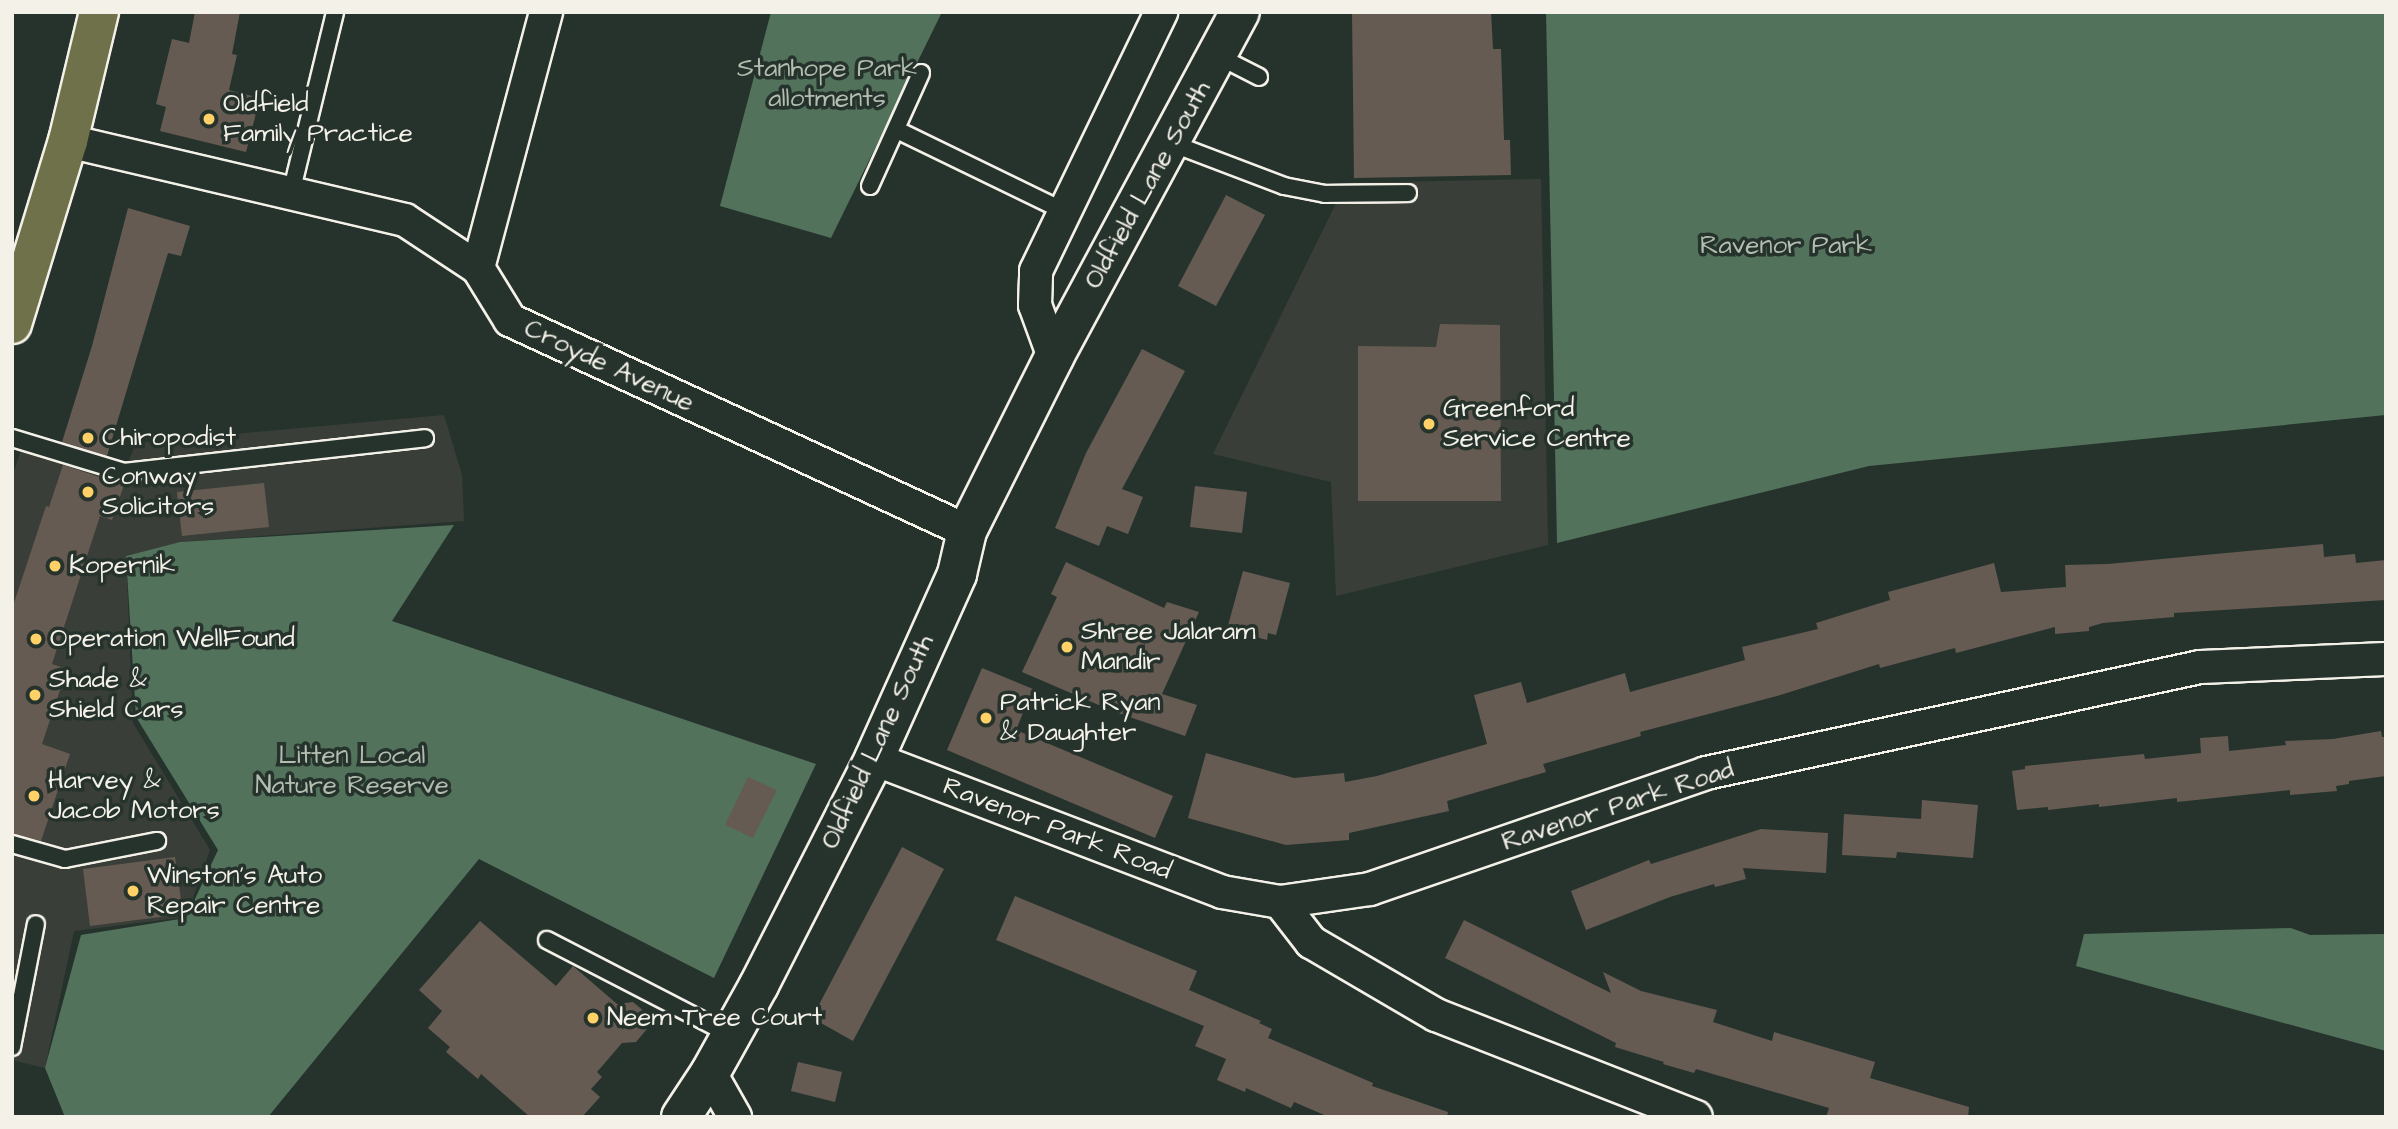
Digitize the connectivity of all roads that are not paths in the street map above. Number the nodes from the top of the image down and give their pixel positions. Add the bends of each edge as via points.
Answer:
1 (99, 12) edge
2 (335, 12) edge
3 (546, 12) edge
4 (1161, 12) edge
5 (1240, 12) edge
6 (1218, 56) junction
7 (921, 73) dead end
8 (1259, 77) dead end
9 (897, 130) junction
10 (68, 141) junction
11 (1171, 143) junction
12 (870, 186) dead end
13 (1408, 192) dead end
14 (291, 193) junction
15 (1066, 212) junction
16 (478, 268) junction
17 (12, 324) edge
18 (1054, 357) junction
19 (12, 438) edge
20 (425, 438) dead end
21 (967, 531) junction
22 (2386, 659) edge
23 (874, 759) junction
24 (157, 841) dead end
25 (12, 844) edge
26 (1280, 902) junction
27 (36, 924) dead end
28 (547, 940) dead end
29 (731, 1035) junction
30 (12, 1047) edge
31 (710, 1073) junction
32 (681, 1117) edge
33 (735, 1117) edge
34 (1696, 1117) edge

1 - 10 main road
2 - 14 lane
3 - 16 street
4 - 15 street
5 - 6 street, Oldfield Lane South
6 - 8 lane
6 - 11 street, Oldfield Lane South
7 - 9 lane
9 - 12 lane
9 - 15 lane
10 - 14 street, Croyde Avenue
10 - 17 main road
11 - 13 lane via 1284,186 1325,194
11 - 18 street, Oldfield Lane South
14 - 16 street, Croyde Avenue via 405,220
15 - 18 street via 1036,271 1035,305
16 - 21 street, Croyde Avenue via 510,320
18 - 21 street, Oldfield Lane South
19 - 20 lane via 124,472
21 - 23 street, Oldfield Lane South via 957,574
22 - 26 street, Ravenor Park Road via 2200,667 1706,773 1370,889
23 - 26 street, Ravenor Park Road via 1222,892
23 - 29 street, Oldfield Lane South
24 - 25 lane via 65,859
26 - 34 street via 1311,942 1436,1015
27 - 30 lane
28 - 29 lane
29 - 31 street, Oldfield Lane South
31 - 32 street, Oldfield Lane South
31 - 33 street

